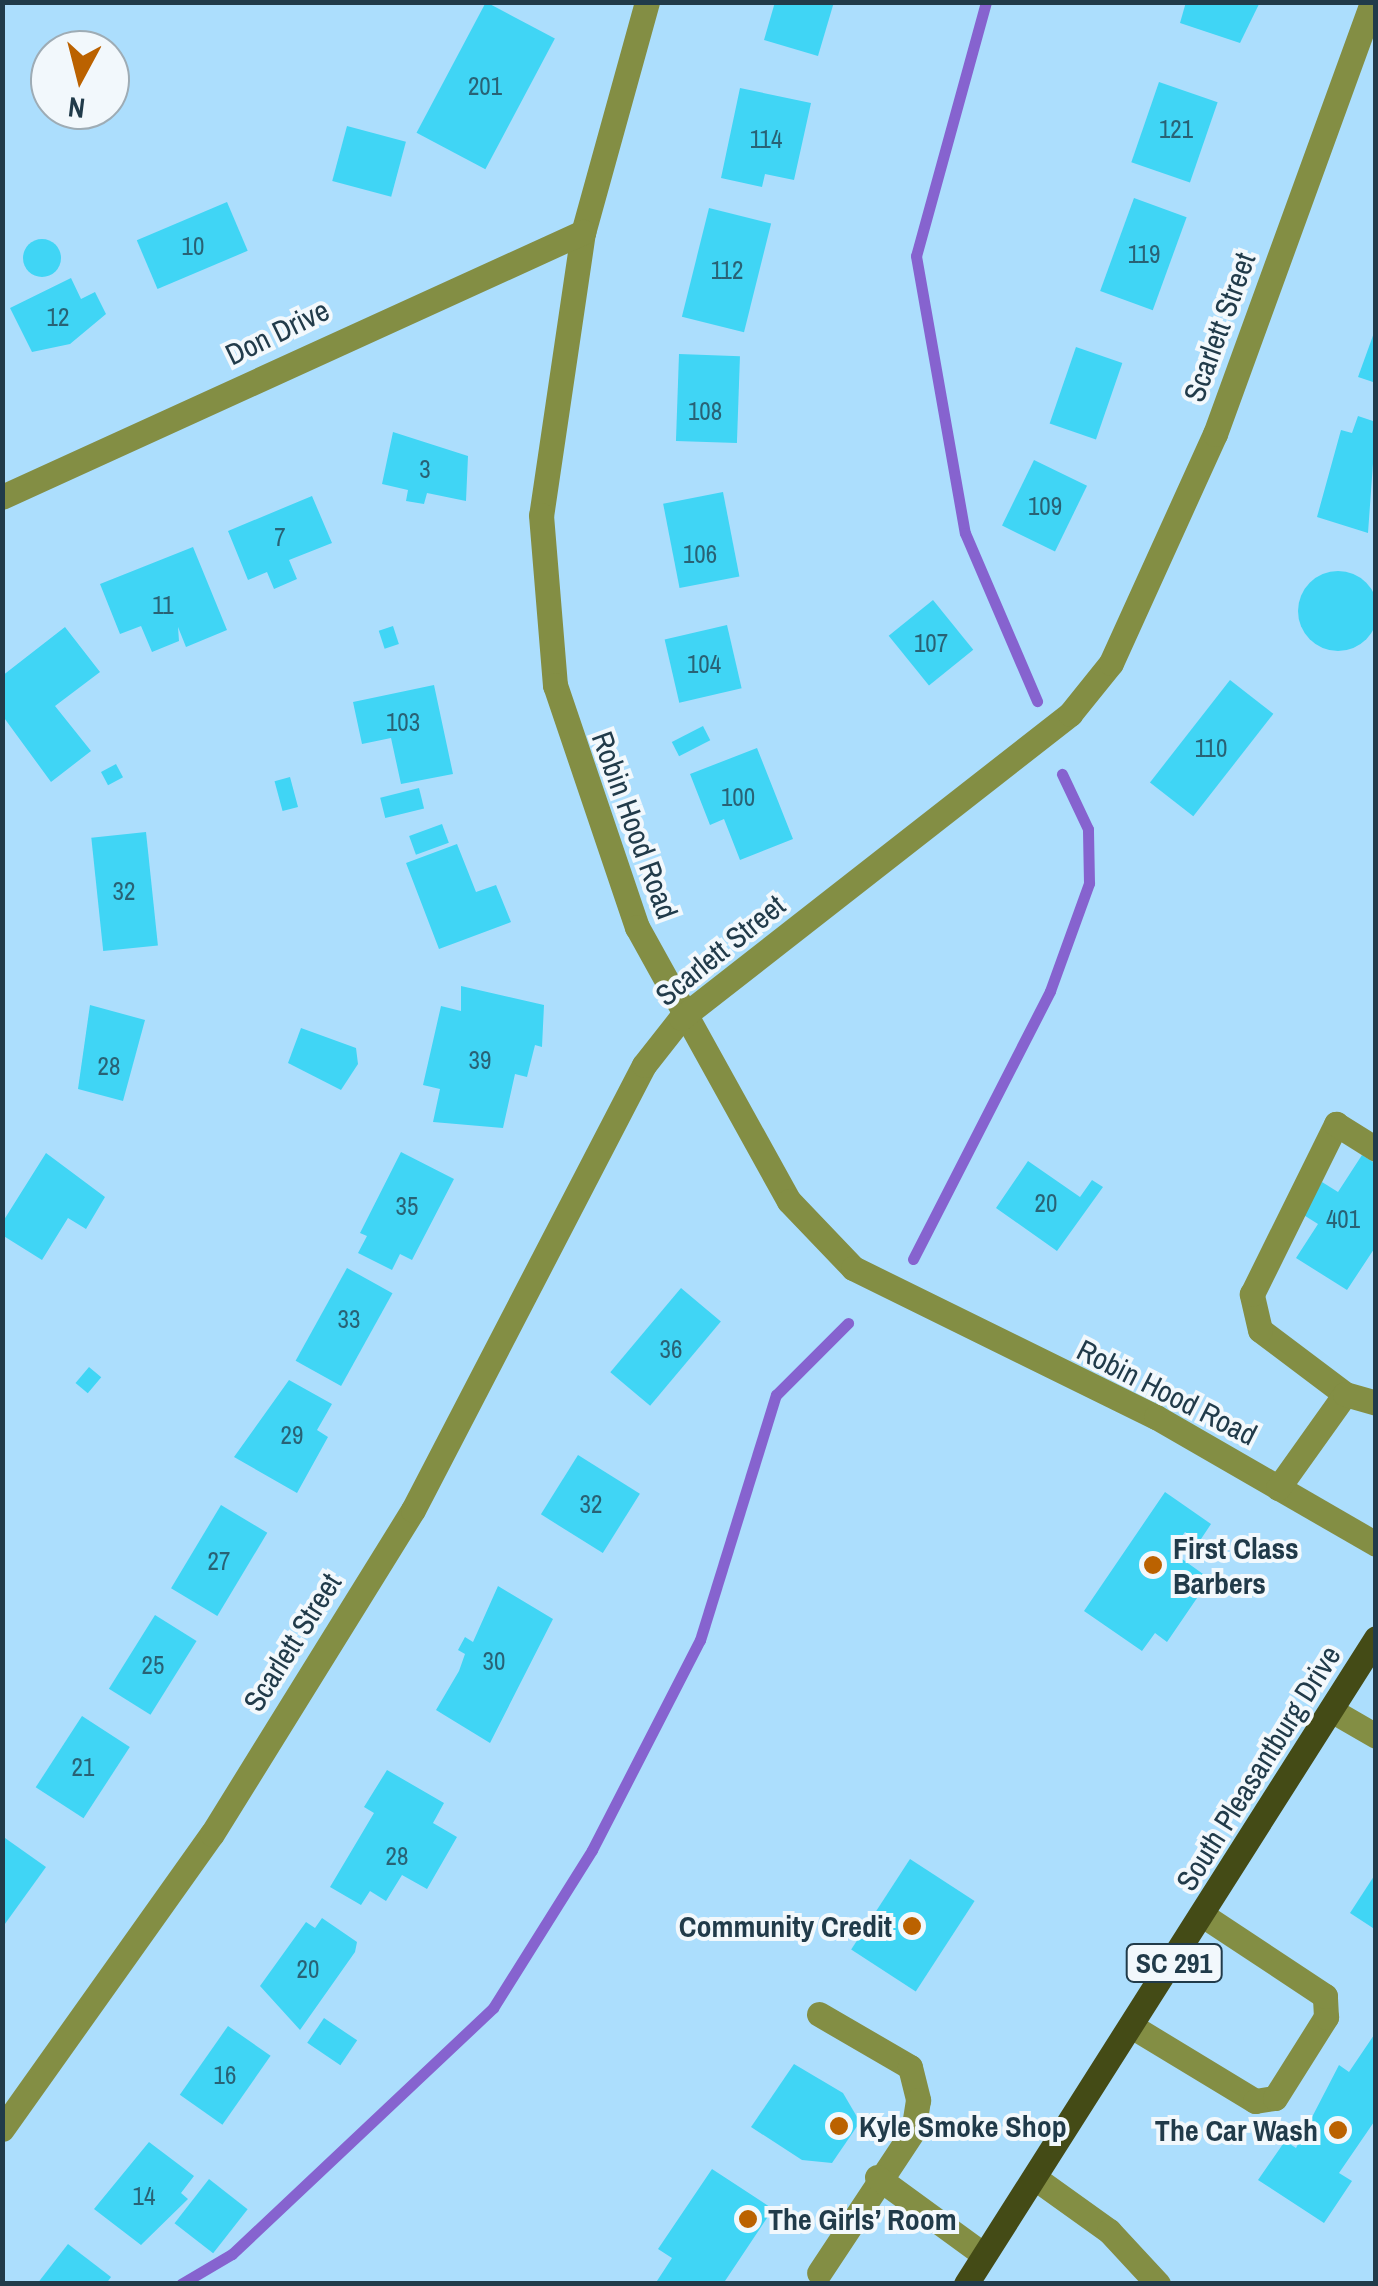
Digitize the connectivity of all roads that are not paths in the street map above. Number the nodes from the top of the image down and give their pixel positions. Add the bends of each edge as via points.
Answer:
1 (647, 2) edge
2 (1372, 2) edge
3 (582, 232) junction
4 (2, 497) edge
5 (681, 1018) junction
6 (1376, 1149) edge
7 (1345, 1394) junction
8 (1376, 1403) edge
9 (1278, 1488) junction
10 (1376, 1544) edge
11 (1376, 1638) edge
12 (1331, 1710) junction
13 (1376, 1736) edge
14 (1204, 1916) junction
15 (819, 2014) dead end
16 (1133, 2027) junction
17 (2, 2130) edge
18 (877, 2177) junction
19 (1035, 2178) junction
20 (984, 2255) junction
21 (821, 2280) edge
22 (966, 2284) edge
23 (1158, 2284) edge

1 - 3 street, Robin Hood Road
2 - 5 street, Scarlett Street via 1215,434 1111,663 1070,714
3 - 4 street, Don Drive
3 - 5 street, Robin Hood Road via 550,423 542,612 598,832
5 - 9 street, Robin Hood Road via 789,1202 853,1268
5 - 17 street, Scarlett Street via 618,1112 413,1510 212,1834
6 - 7 street via 1336,1124 1252,1294 1260,1330
7 - 8 street
7 - 9 street
9 - 10 street, Robin Hood Road
11 - 12 main road, South Pleasantburg Drive / SC 291
12 - 13 street
12 - 14 main road, South Pleasantburg Drive / SC 291
14 - 16 main road, South Pleasantburg Drive / SC 291
14 - 16 street via 1325,1996 1326,2017 1275,2098 1255,2100
15 - 18 street via 910,2068 912,2132
16 - 19 main road, South Pleasantburg Drive / SC 291
18 - 20 street
18 - 21 street
19 - 20 main road, South Pleasantburg Drive / SC 291
19 - 23 street via 1109,2231
20 - 22 main road, South Pleasantburg Drive / SC 291

